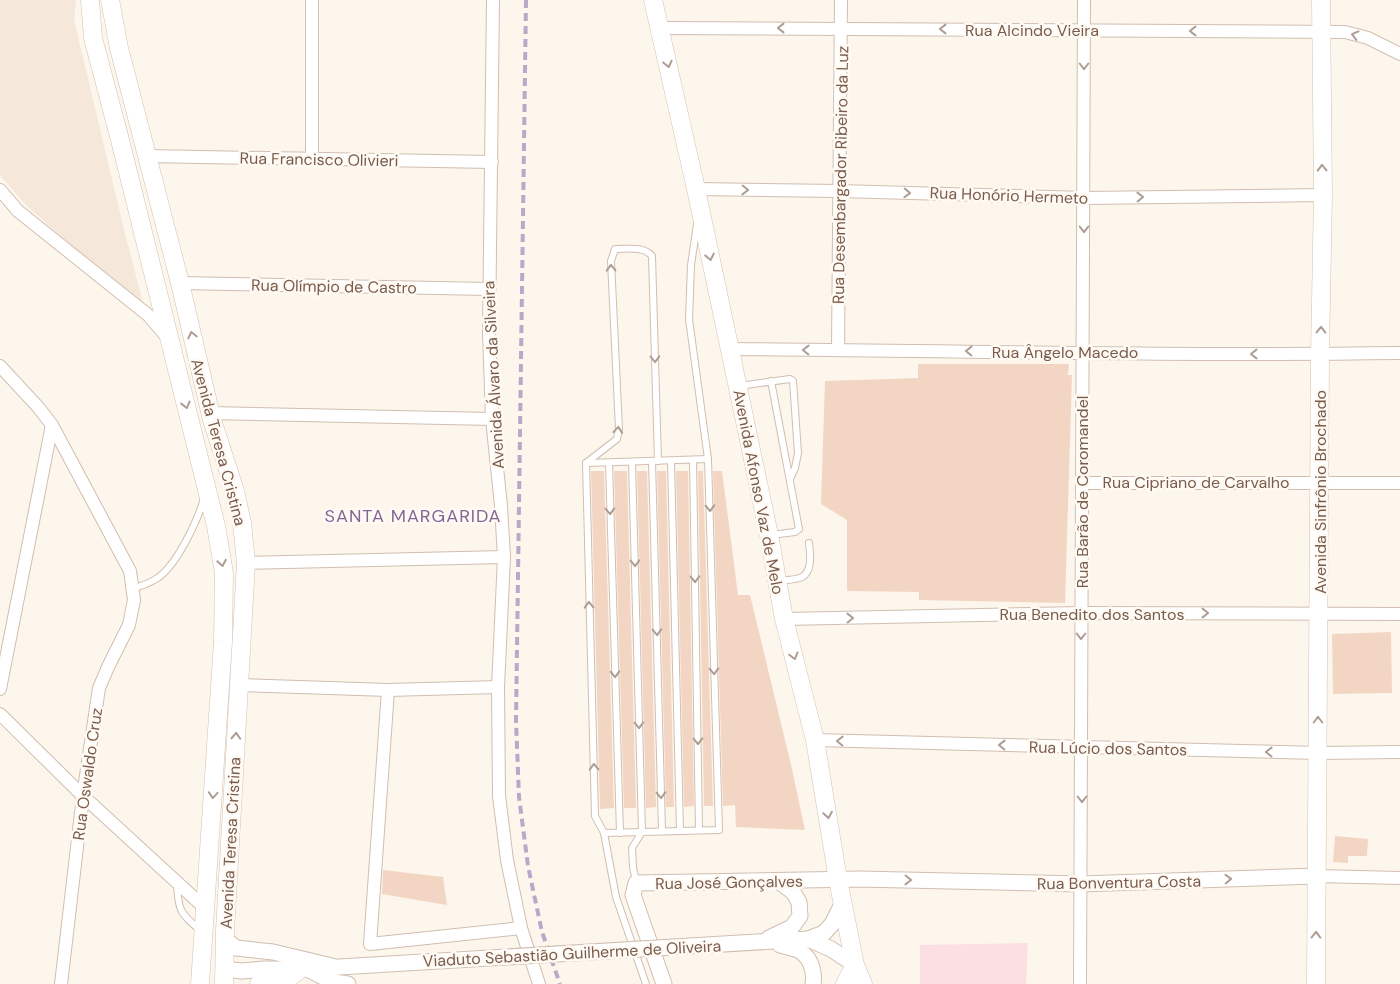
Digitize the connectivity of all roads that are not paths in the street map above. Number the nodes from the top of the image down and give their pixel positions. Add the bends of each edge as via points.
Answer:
1 (90, 0) edge
2 (110, 0) edge
3 (312, 0) edge
4 (493, 0) edge
5 (653, 0) edge
6 (841, 0) edge
7 (1084, 0) edge
8 (1321, 0) edge
9 (660, 28) junction
10 (841, 29) junction
11 (1084, 30) junction
12 (1321, 32) junction
13 (1400, 54) edge
14 (146, 156) junction
15 (312, 158) junction
16 (492, 162) junction
17 (696, 189) junction
18 (0, 190) edge
19 (840, 191) junction
20 (1323, 195) junction
21 (1084, 198) junction
22 (700, 208) junction
23 (180, 283) junction
24 (488, 289) junction
25 (170, 341) junction
26 (730, 349) junction
27 (838, 350) junction
28 (1083, 353) junction
29 (1400, 353) edge
30 (1320, 354) junction
31 (0, 366) edge
32 (771, 381) junction
33 (737, 386) junction
34 (210, 413) junction
35 (492, 419) junction
36 (52, 425) junction
37 (693, 460) junction
38 (708, 460) junction
39 (655, 461) junction
40 (671, 461) junction
41 (609, 462) junction
42 (632, 462) junction
43 (586, 463) junction
44 (789, 480) junction
45 (1083, 482) junction
46 (1320, 482) junction
47 (1400, 483) edge
48 (207, 490) junction
49 (769, 535) junction
50 (809, 543) dead end
51 (504, 557) junction
52 (246, 563) junction
53 (777, 581) junction
54 (132, 589) junction
55 (1081, 613) junction
56 (1319, 614) junction
57 (1400, 614) edge
58 (784, 619) junction
59 (239, 685) junction
60 (498, 687) junction
61 (0, 689) edge
62 (388, 690) junction
63 (0, 714) edge
64 (816, 740) junction
65 (1082, 747) junction
66 (1400, 752) edge
67 (1318, 753) junction
68 (83, 796) junction
69 (699, 830) junction
70 (680, 831) junction
71 (642, 832) junction
72 (662, 832) junction
73 (604, 833) junction
74 (620, 833) junction
75 (1317, 876) junction
76 (1400, 878) edge
77 (838, 880) junction
78 (778, 881) junction
79 (178, 882) junction
80 (636, 883) junction
81 (1082, 884) junction
82 (843, 902) junction
83 (206, 908) junction
84 (521, 928) junction
85 (204, 934) junction
86 (225, 939) junction
87 (808, 939) junction
88 (764, 941) junction
89 (855, 964) junction
90 (337, 967) junction
91 (303, 969) junction
92 (224, 977) edge
93 (61, 984) edge
94 (200, 984) edge
95 (259, 984) edge
96 (348, 984) edge
97 (539, 984) edge
98 (646, 984) edge
99 (664, 984) edge
100 (814, 984) edge
101 (845, 984) edge
102 (863, 984) edge
103 (1080, 984) edge
104 (1316, 984) edge

1 - 25 main road, Avenida Teresa Cristina via 93,38
2 - 14 main road, Avenida Teresa Cristina
3 - 15 street
4 - 16 street, Avenida Álvaro da Silveira
5 - 9 main road, Avenida Afonso Vaz de Melo
6 - 10 street, Rua Desembargador Ribeiro da Luz
7 - 11 street, Rua Barão de Coromandel
8 - 12 main road, Avenida Sinfrônio Brochado
10 -> 9 street, Rua Alcindo Vieira
9 -> 17 main road, Avenida Afonso Vaz de Melo
11 -> 10 street, Rua Alcindo Vieira
10 - 19 street, Rua Desembargador Ribeiro da Luz
12 -> 11 street, Rua Alcindo Vieira
11 -> 21 street, Rua Barão de Coromandel
13 -> 12 street, Rua Alcindo Vieira via 1368,38 1345,32
20 -> 12 main road, Avenida Sinfrônio Brochado
14 - 15 street, Rua Francisco Olivieri
14 - 23 main road, Avenida Teresa Cristina
15 - 16 street, Rua Francisco Olivieri
16 - 24 street, Avenida Álvaro da Silveira
17 -> 19 street, Rua Honório Hermeto
17 - 22 main road, Avenida Afonso Vaz de Melo
18 - 25 street via 18,211 148,315
19 -> 21 street, Rua Honório Hermeto
19 - 27 street, Rua Desembargador Ribeiro da Luz
21 -> 20 street, Rua Honório Hermeto
30 -> 20 main road, Avenida Sinfrônio Brochado
21 -> 28 street, Rua Barão de Coromandel
22 -> 26 main road, Avenida Afonso Vaz de Melo
22 - 38 lane via 690,265 689,319
23 - 24 street, Rua Olímpio de Castro
34 -> 23 main road, Avenida Teresa Cristina
24 - 35 street, Avenida Álvaro da Silveira
25 -> 48 main road, Avenida Teresa Cristina
27 -> 26 street, Rua Ângelo Macedo
26 - 33 main road, Avenida Afonso Vaz de Melo
28 -> 27 street, Rua Ângelo Macedo
30 -> 28 street, Rua Ângelo Macedo
28 - 45 street, Rua Barão de Coromandel
29 - 30 street, Rua Ângelo Macedo
30 - 46 main road, Avenida Sinfrônio Brochado
31 - 36 street
32 - 33 lane
32 - 44 lane
32 - 44 lane via 790,379 793,382 798,453
33 - 49 main road, Avenida Afonso Vaz de Melo
34 - 35 street
34 - 52 main road, Avenida Teresa Cristina via 235,491
35 - 51 street, Avenida Álvaro da Silveira
36 - 54 street, Rua Oswaldo Cruz via 130,571
36 - 61 street
37 - 38 lane
37 - 40 lane
37 -> 69 lane
38 -> 69 lane via 718,830
39 - 40 lane
39 - 42 lane
43 -> 39 lane via 617,439 619,429 611,261 615,249 643,250 652,256
39 -> 72 lane
40 - 70 lane
41 - 42 lane
41 - 43 lane
41 -> 74 lane
42 -> 71 lane
73 -> 43 lane via 595,816
44 - 49 lane via 799,529
45 - 46 street, Rua Cipriano de Carvalho
45 - 55 street, Rua Barão de Coromandel
46 - 47 street, Rua Cipriano de Carvalho
46 - 56 main road, Avenida Sinfrônio Brochado
48 - 54 lane via 189,534 171,565 156,580
48 -> 83 main road, Avenida Teresa Cristina via 224,573 224,642
49 - 53 main road, Avenida Afonso Vaz de Melo
50 - 53 lane via 808,571 802,577
51 - 52 street
51 - 60 street, Avenida Álvaro da Silveira
52 - 59 main road, Avenida Teresa Cristina
53 - 58 main road, Avenida Afonso Vaz de Melo
54 - 68 street, Rua Oswaldo Cruz via 134,600 129,625 99,688
55 -> 56 street, Rua Benedito dos Santos
58 -> 55 street, Rua Benedito dos Santos
55 -> 65 street, Rua Barão de Coromandel
56 - 57 street, Rua Benedito dos Santos
67 -> 56 main road, Avenida Sinfrônio Brochado
58 -> 64 main road, Avenida Afonso Vaz de Melo
59 - 62 street
86 -> 59 main road, Avenida Teresa Cristina
60 - 62 street
60 - 84 street, Avenida Álvaro da Silveira via 499,796 507,860
62 - 84 street via 370,944
63 - 68 street
65 -> 64 street, Rua Lúcio dos Santos
64 -> 77 main road, Avenida Afonso Vaz de Melo
67 -> 65 street, Rua Lúcio dos Santos
65 -> 81 street, Rua Barão de Coromandel
66 - 67 street, Rua Lúcio dos Santos
67 - 75 main road, Avenida Sinfrônio Brochado
68 - 79 street
68 - 93 street, Rua Oswaldo Cruz
69 - 70 lane
70 - 72 lane
71 - 72 lane
71 - 74 lane
71 - 80 lane via 632,848
73 - 74 lane
73 - 98 lane via 616,897
75 - 76 street, Rua Bonventura Costa
81 -> 75 street, Rua Bonventura Costa
104 -> 75 main road, Avenida Sinfrônio Brochado
77 - 78 street, Rua José Gonçalves
77 -> 81 street, Rua Bonventura Costa
77 - 82 main road, Avenida Afonso Vaz de Melo
78 - 80 street, Rua José Gonçalves
78 - 88 street via 793,892 799,902 800,916 792,927
79 - 83 street
79 - 85 lane via 179,907
80 - 99 street, Rua José Gonçalves via 633,895
81 - 103 street, Rua Barão de Coromandel
82 - 87 street, Viaduto Sebastião Guilherme de Oliveira via 832,924 824,932
82 - 89 main road, Avenida Afonso Vaz de Melo
83 - 85 main road, Avenida Teresa Cristina
83 - 92 main road via 214,921 215,961
84 - 97 street, Avenida Álvaro da Silveira
85 - 94 main road, Avenida Teresa Cristina
86 - 90 street, Viaduto Sebastião Guilherme de Oliveira via 236,948 273,952
86 - 92 main road, Avenida Teresa Cristina
87 - 88 street, Viaduto Sebastião Guilherme de Oliveira
87 - 89 street, Viaduto Sebastião Guilherme de Oliveira
88 - 90 street, Viaduto Sebastião Guilherme de Oliveira, bridge
88 - 100 street via 799,950 810,961
89 - 101 main road
89 - 102 main road, Avenida Afonso Vaz de Melo
90 - 91 street, Viaduto Sebastião Guilherme de Oliveira
91 - 92 street, Viaduto Sebastião Guilherme de Oliveira via 242,971
91 - 95 main road via 291,976
91 - 96 street

